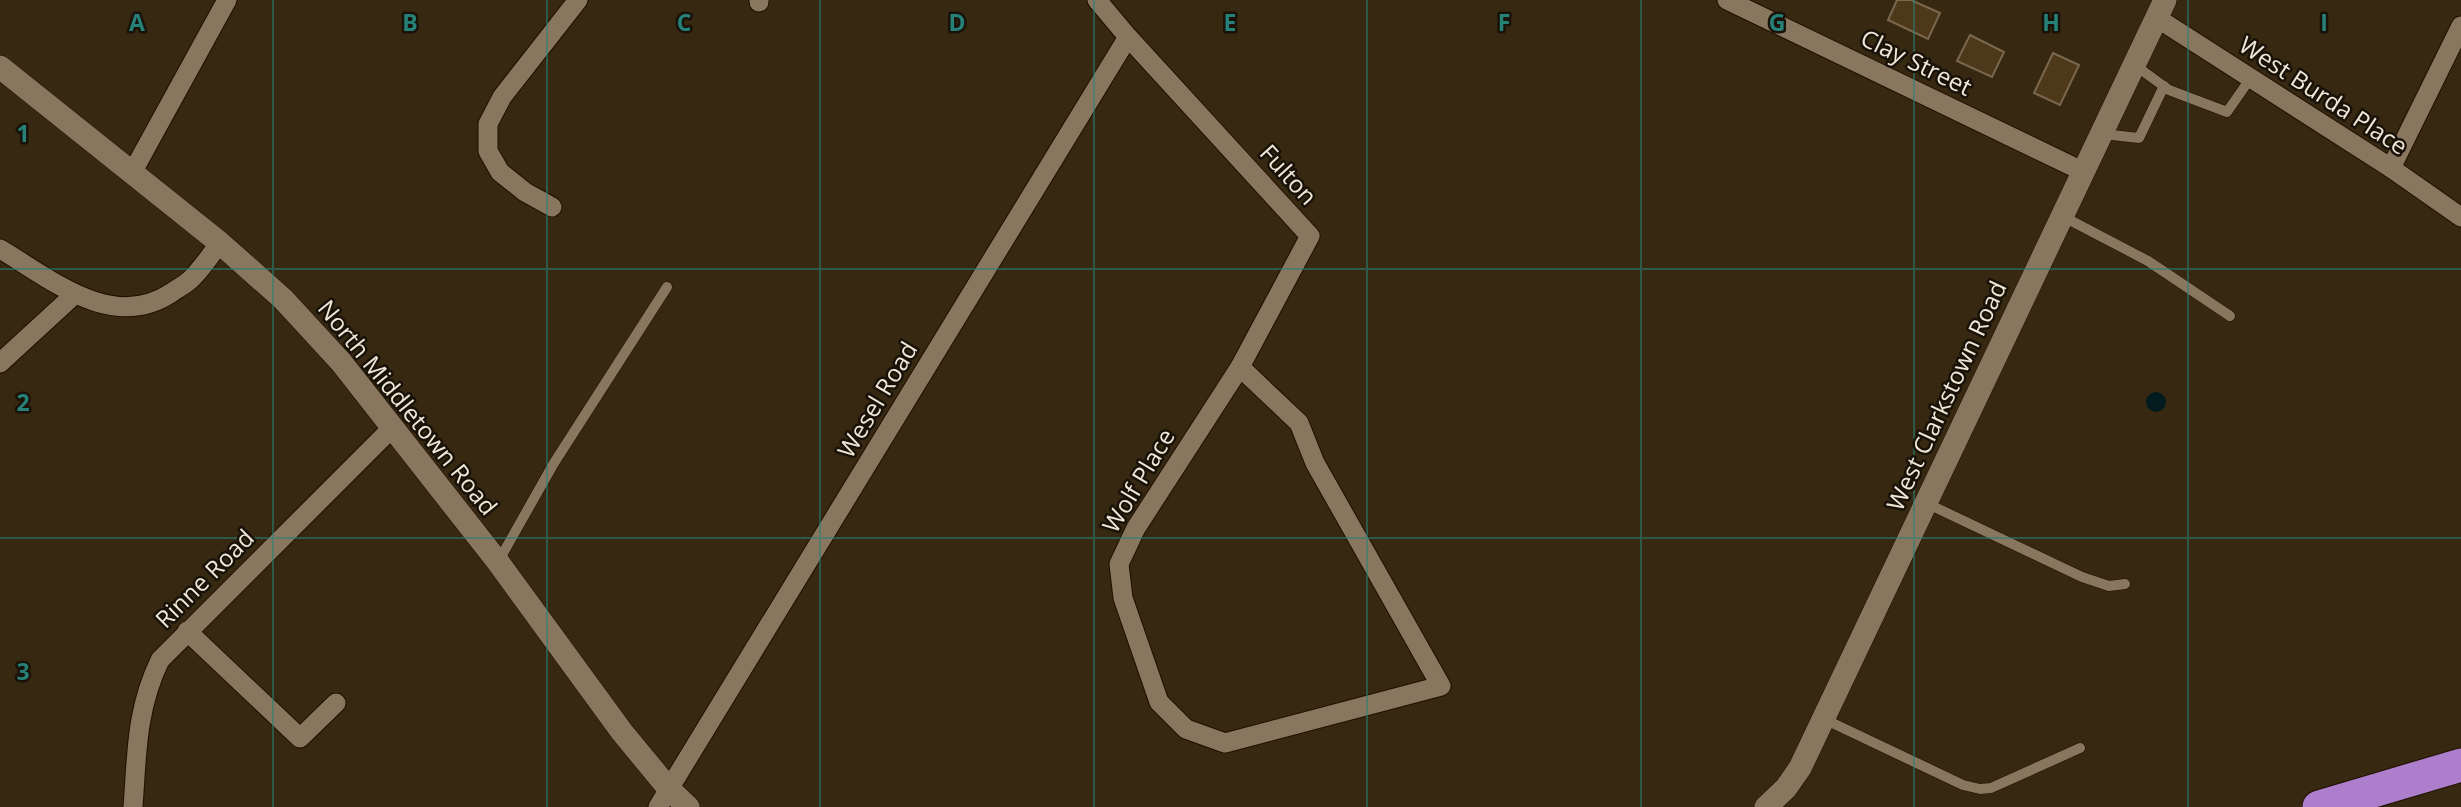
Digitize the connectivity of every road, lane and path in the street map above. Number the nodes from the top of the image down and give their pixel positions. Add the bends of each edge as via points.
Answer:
1 (227, 0) edge
2 (578, 0) edge
3 (1097, 0) edge
4 (1727, 0) edge
5 (2161, 9) edge
6 (2461, 26) edge
7 (1128, 37) junction
8 (2135, 65) junction
9 (0, 67) edge
10 (2250, 79) junction
11 (2164, 86) junction
12 (2101, 133) junction
13 (2391, 168) junction
14 (2082, 171) junction
15 (132, 173) junction
16 (552, 207) dead end
17 (2061, 216) junction
18 (2461, 217) edge
19 (220, 243) junction
20 (0, 249) edge
21 (667, 287) dead end
22 (75, 294) junction
23 (2230, 316) dead end
24 (0, 363) edge
25 (1240, 367) junction
26 (393, 427) junction
27 (1926, 502) junction
28 (498, 562) junction
29 (2125, 584) dead end
30 (187, 631) junction
31 (336, 703) dead end
32 (1823, 719) junction
33 (2080, 748) dead end
34 (2461, 765) edge
35 (664, 798) edge
36 (133, 807) edge
37 (688, 807) edge
38 (1766, 807) edge
39 (2319, 807) edge

1 - 15 street
2 - 16 street via 502,97 488,124 488,151 500,172
3 - 7 street
4 - 14 street, Clay Street
5 - 8 street, West Clarkstown Road
5 - 10 street, West Burda Place
6 - 13 street
7 - 25 street, Fulton via 1310,236
7 - 35 street, Wesel Road
8 - 11 lane
8 - 12 street, West Clarkstown Road
9 - 15 street, North Middletown Road
10 - 11 lane via 2227,111
10 - 13 street, West Burda Place
11 - 12 lane via 2139,138
12 - 14 street, West Clarkstown Road
13 - 18 street, West Burda Place
14 - 17 street, West Clarkstown Road
15 - 19 street, North Middletown Road
17 - 23 lane via 2148,261
17 - 27 street, West Clarkstown Road
19 - 22 street via 192,279 161,300 134,308 103,306
19 - 26 street, North Middletown Road via 283,299
20 - 22 street
21 - 28 lane via 554,463
22 - 24 street
25 - 25 street, Wolf Place via 1136,528 1119,564 1123,598 1158,702 1186,729 1225,743 1441,686 1315,463 1299,423
26 - 28 street, North Middletown Road
26 - 30 street, Rinne Road
27 - 29 lane via 2082,577 2109,586
27 - 32 street, West Clarkstown Road
28 - 35 street, North Middletown Road via 622,732
30 - 31 street via 300,738
30 - 36 street, Rinne Road via 160,660 149,684 140,714
32 - 33 lane via 1980,789
32 - 38 street, West Clarkstown Road via 1794,778
34 - 39 highway
35 - 37 street, North Middletown Road

